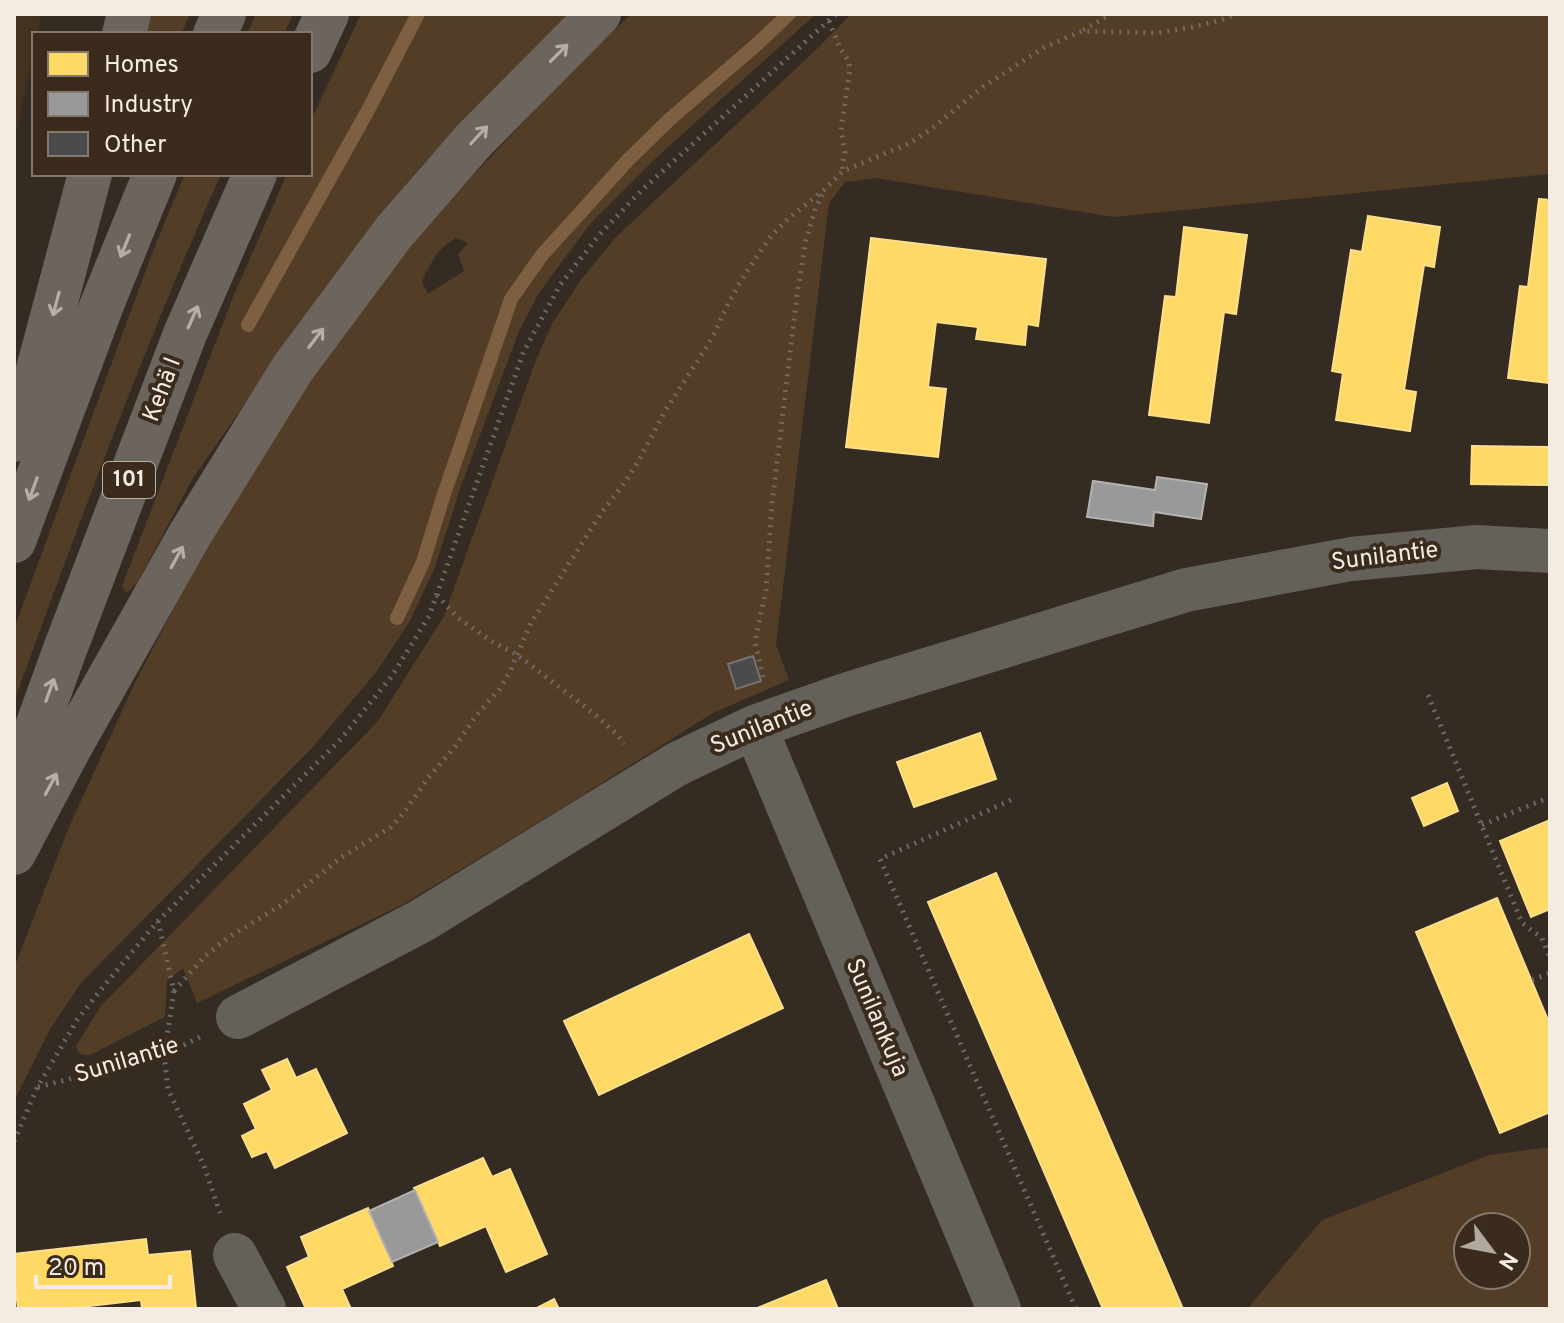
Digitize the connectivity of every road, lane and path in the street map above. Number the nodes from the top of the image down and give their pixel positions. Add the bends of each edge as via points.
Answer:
1 (327, 14) edge
2 (599, 14) edge
3 (836, 14) edge
4 (1111, 14) edge
5 (1236, 14) edge
6 (829, 21) junction
7 (1082, 31) junction
8 (312, 47) edge
9 (843, 171) junction
10 (89, 176) edge
11 (154, 176) edge
12 (254, 176) edge
13 (824, 190) junction
14 (14, 440) edge
15 (14, 541) edge
16 (1550, 551) edge
17 (437, 595) junction
18 (516, 654) junction
19 (1428, 695) dead end
20 (766, 723) junction
21 (650, 781) junction
22 (14, 790) edge
23 (1550, 797) edge
24 (1011, 800) dead end
25 (1482, 825) junction
26 (14, 853) edge
27 (158, 921) junction
28 (1550, 958) edge
29 (1550, 973) edge
30 (1532, 980) dead end
31 (174, 991) junction
32 (238, 1017) joint
33 (164, 1055) junction
34 (37, 1088) junction
35 (14, 1141) edge
36 (235, 1255) joint
37 (264, 1309) edge
38 (999, 1309) edge
39 (1076, 1309) edge

1 - 8 highway
26 -> 2 highway via 189,536 293,368 394,232 511,101
3 - 6 path
4 - 7 path
5 - 7 path via 1156,33
6 - 9 path via 850,69 841,130
6 - 17 path via 643,189 560,285 524,351
7 - 9 path via 1031,55 908,144
9 - 13 path
10 -> 14 highway
11 -> 15 highway
22 -> 12 highway, Kehä I / 101 via 185,334
13 - 18 path via 771,236 752,263 711,340
13 - 20 path via 806,240 797,295 766,590 755,642
16 - 20 street, Sunilantie via 1477,547 1351,559 1186,590
17 - 18 path via 458,618
17 - 27 path via 392,676 341,739
18 - 21 path via 618,735
18 - 31 path via 499,690 391,827 229,937
19 - 25 path
20 - 21 street, Sunilantie
20 - 38 street, Sunilankuja
21 - 32 street, Sunilantie via 421,921
23 - 25 path
24 - 39 path via 880,859
25 - 28 path via 1522,923 1542,938
27 - 31 path
27 - 34 path via 77,1020
29 - 30 path
31 - 33 path
32 - 33 path, Sunilantie
33 - 34 path, Sunilantie
33 - 36 path via 168,1089 204,1166
34 - 35 path
36 - 37 street

